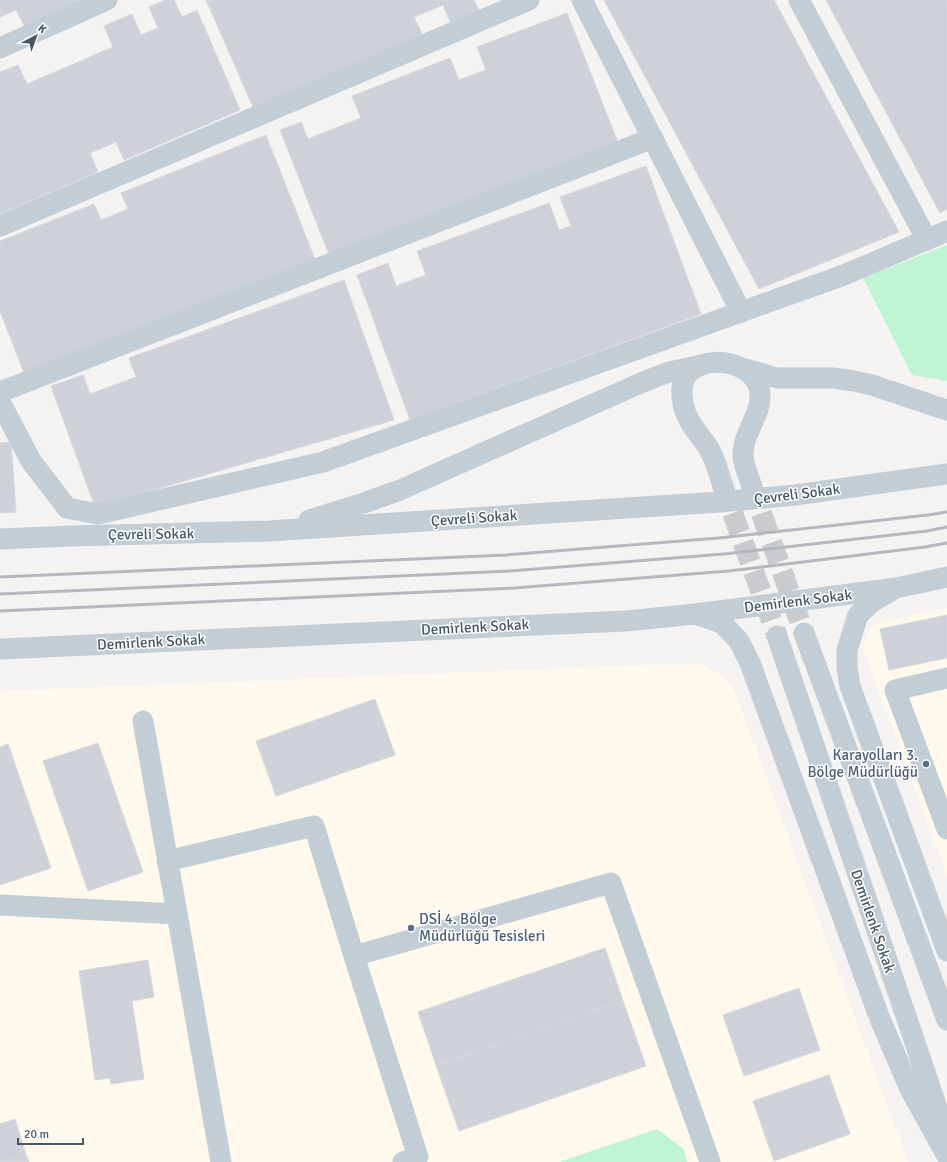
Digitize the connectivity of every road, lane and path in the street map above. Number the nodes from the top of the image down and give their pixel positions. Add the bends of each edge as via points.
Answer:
1 (106, 0) edge
2 (529, 0) edge
3 (582, 0) edge
4 (799, 0) edge
5 (0, 48) edge
6 (653, 138) junction
7 (0, 226) edge
8 (947, 231) edge
9 (927, 240) junction
10 (742, 312) junction
11 (702, 364) junction
12 (741, 367) junction
13 (0, 392) edge
14 (0, 402) edge
15 (947, 410) edge
16 (947, 474) edge
17 (722, 483) tunnel mouth
18 (751, 484) tunnel mouth
19 (67, 508) junction
20 (270, 531) junction
21 (71, 536) junction
22 (0, 539) edge
23 (947, 577) edge
24 (896, 588) junction
25 (695, 614) junction
26 (804, 633) tunnel mouth
27 (776, 636) tunnel mouth
28 (0, 649) edge
29 (947, 678) edge
30 (143, 721) dead end
31 (947, 828) edge
32 (168, 861) junction
33 (0, 905) edge
34 (177, 914) junction
35 (947, 951) edge
36 (354, 956) junction
37 (947, 1020) edge
38 (947, 1138) edge
39 (947, 1156) edge
40 (221, 1162) edge
41 (403, 1162) edge
42 (710, 1162) edge

1 - 5 street
2 - 7 street
3 - 6 street
4 - 9 street
6 - 10 street
6 - 13 street
8 - 9 street
9 - 10 street via 844,275
10 - 19 street via 323,462 98,514
11 - 12 street via 726,363
11 - 17 street via 690,371 684,380 683,406 688,419 708,447
11 - 20 street via 643,382 400,490 319,518
12 - 15 street via 777,378 854,380
12 - 18 street via 753,376 759,388 758,412 746,438 743,453
14 - 19 street via 31,461
16 - 20 street, Çevreli Sokak via 795,495 720,502
19 - 21 street
20 - 21 street, Çevreli Sokak
21 - 22 street, Çevreli Sokak
23 - 24 street, Demirlenk Sokak
24 - 25 street, Demirlenk Sokak
24 - 35 street via 872,602 858,616 847,650 847,668 850,686
25 - 28 street, Demirlenk Sokak via 610,622
25 - 39 street via 722,624 739,641 747,658 880,1019 910,1089
26 - 37 street
27 - 38 street, Demirlenk Sokak
29 - 31 street via 895,690
30 - 32 street
32 - 34 street
32 - 36 street via 314,826
33 - 34 street
34 - 40 street
36 - 41 street via 418,1157
36 - 42 street via 611,883

